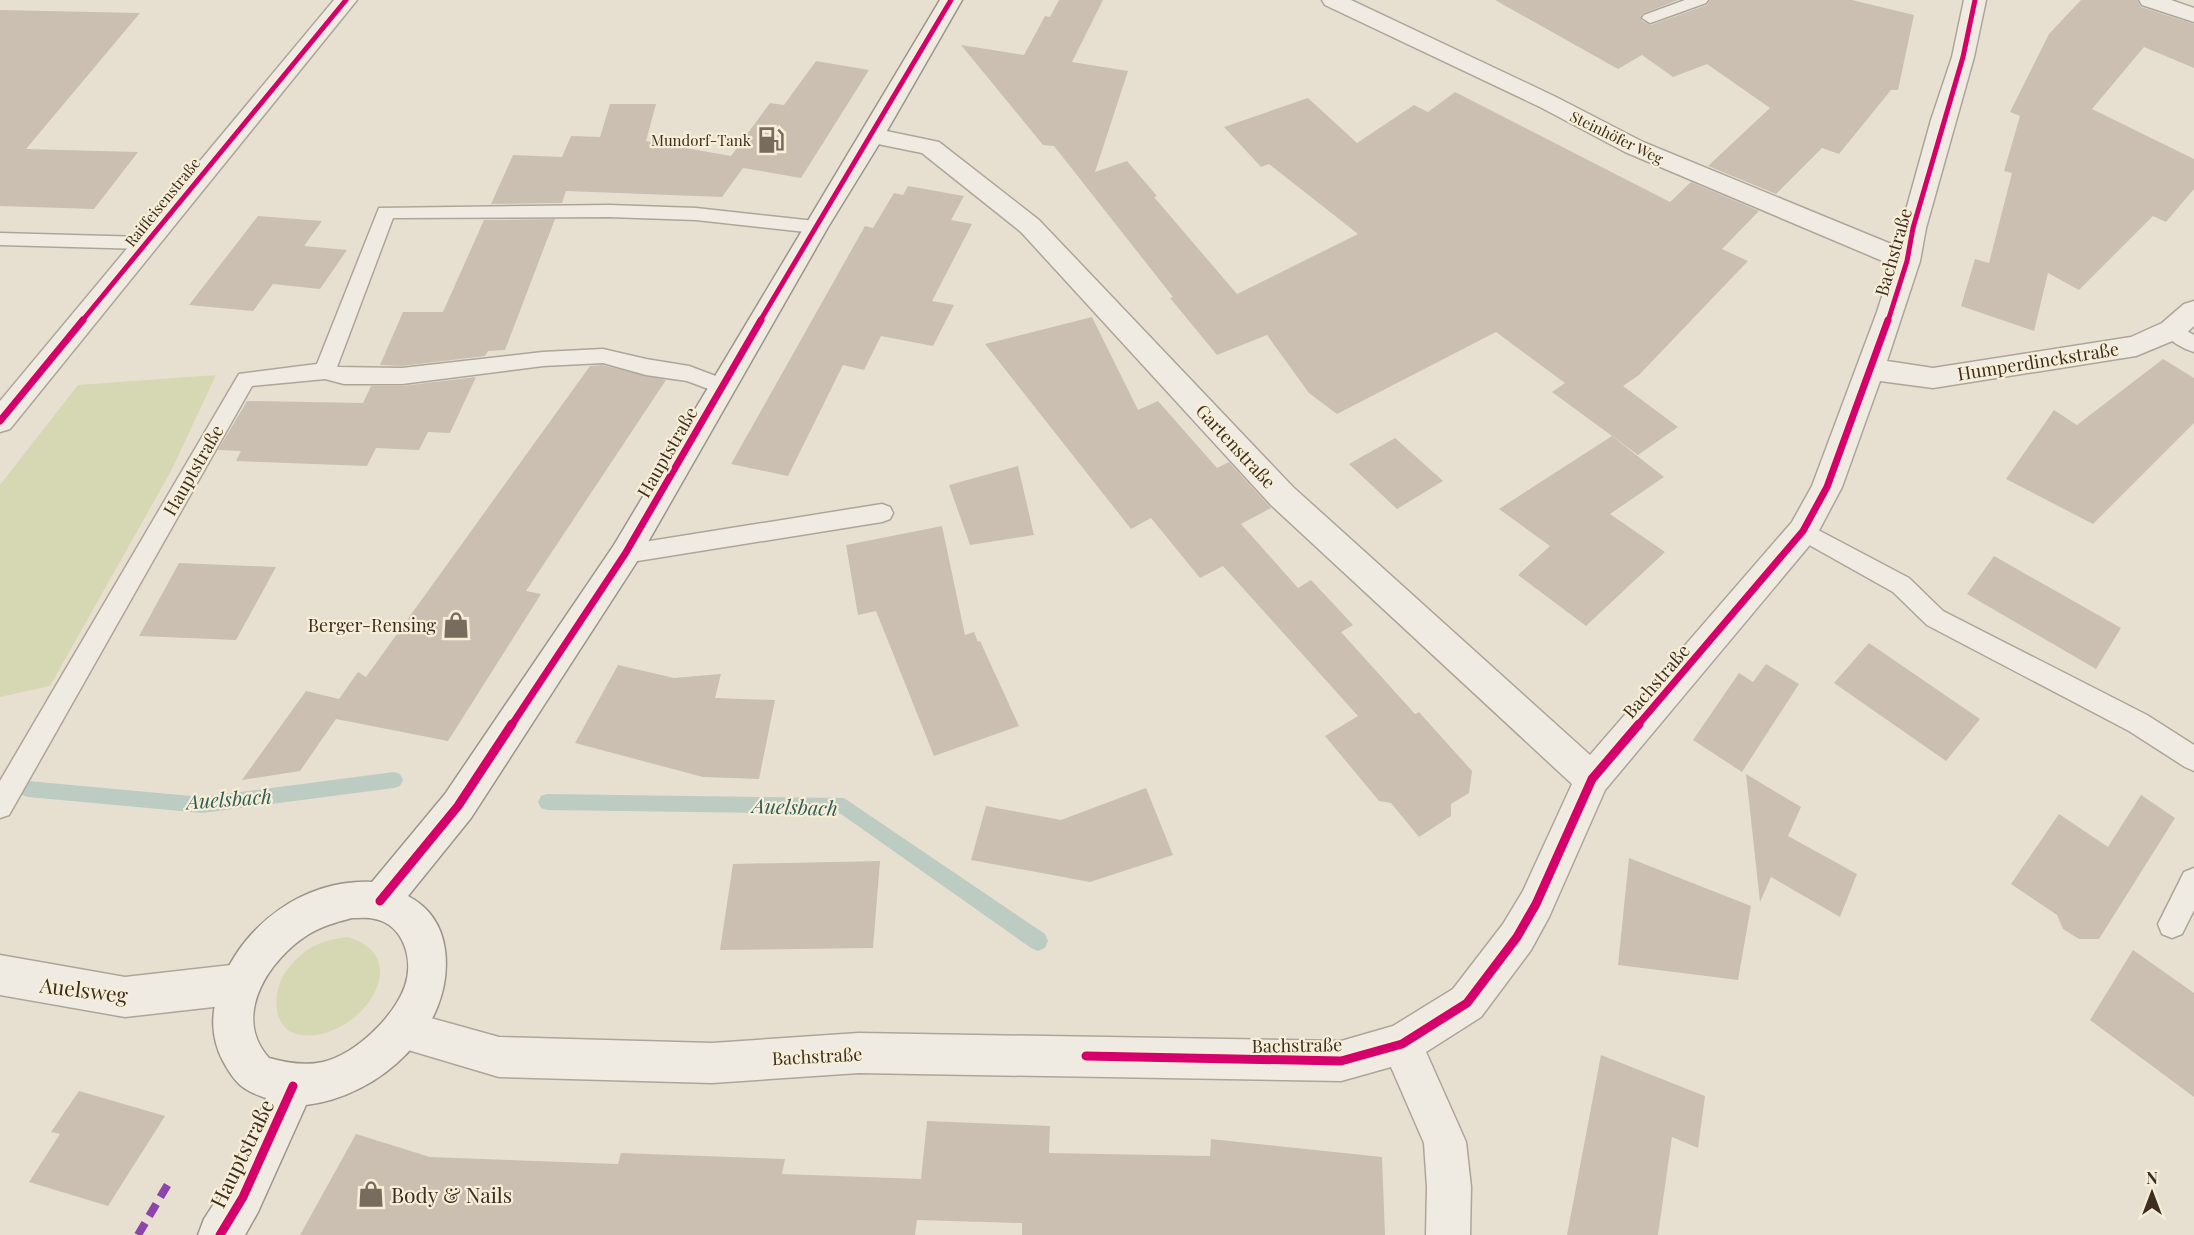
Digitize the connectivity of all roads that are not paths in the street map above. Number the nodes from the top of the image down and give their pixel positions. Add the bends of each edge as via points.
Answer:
1 (345, 0) edge
2 (951, 0) edge
3 (1333, 0) edge
4 (1700, 0) edge
5 (1975, 0) edge
6 (2150, 0) edge
7 (2194, 15) edge
8 (1650, 18) dead end
9 (872, 136) junction
10 (814, 227) junction
11 (0, 239) edge
12 (146, 243) junction
13 (1906, 261) junction
14 (2194, 311) edge
15 (2183, 337) edge
16 (1872, 369) junction
17 (326, 371) junction
18 (722, 386) junction
19 (0, 422) edge
20 (882, 513) dead end
21 (1803, 531) junction
22 (625, 554) junction
23 (2194, 759) edge
24 (1592, 779) junction
25 (0, 806) edge
26 (2194, 881) edge
27 (380, 901) junction
28 (2172, 924) dead end
29 (0, 975) edge
30 (240, 984) junction
31 (402, 1030) junction
32 (1402, 1044) junction
33 (293, 1086) junction
34 (220, 1235) edge
35 (1448, 1235) edge

1 - 12 street, Raiffeisenstraße
2 - 9 street, Hauptstraße
3 - 13 street, Steinhöfer Weg via 1634,147
4 - 8 lane
5 - 13 street, Bachstraße via 1964,57
6 - 7 street
9 - 10 street, Hauptstraße
9 - 24 street, Gartenstraße via 930,147 1030,226 1282,496
10 - 17 lane via 696,214 386,212
10 - 18 street, Hauptstraße
11 - 12 lane
12 - 19 street, Raiffeisenstraße
13 - 16 street, Bachstraße
14 - 15 street, Humperdinckstraße
15 - 16 street, Humperdinckstraße via 1933,378
16 - 21 street, Bachstraße via 1827,486
17 - 18 lane via 344,376 402,376 603,356 689,374
17 - 25 lane, Hauptstraße via 246,379
18 - 22 street, Hauptstraße
20 - 22 lane
21 - 23 lane via 1901,585 1935,618 2138,723
21 - 24 street, Bachstraße
22 - 27 street, Hauptstraße via 458,807
24 - 32 street, Bachstraße via 1536,904 1517,937 1467,1004
26 - 28 lane
27 - 30 street via 352,900 317,909 291,923 261,950
27 - 31 street via 413,919 425,940 427,975 423,992
29 - 30 street, Auelsweg via 125,997
30 - 33 street via 232,1010 233,1039 238,1051 255,1073
31 - 32 street, Bachstraße via 499,1057 712,1062 859,1053 1341,1061
31 - 33 street via 379,1053 349,1073 316,1084
32 - 35 street via 1445,1142
33 - 34 street, Hauptstraße via 243,1197

